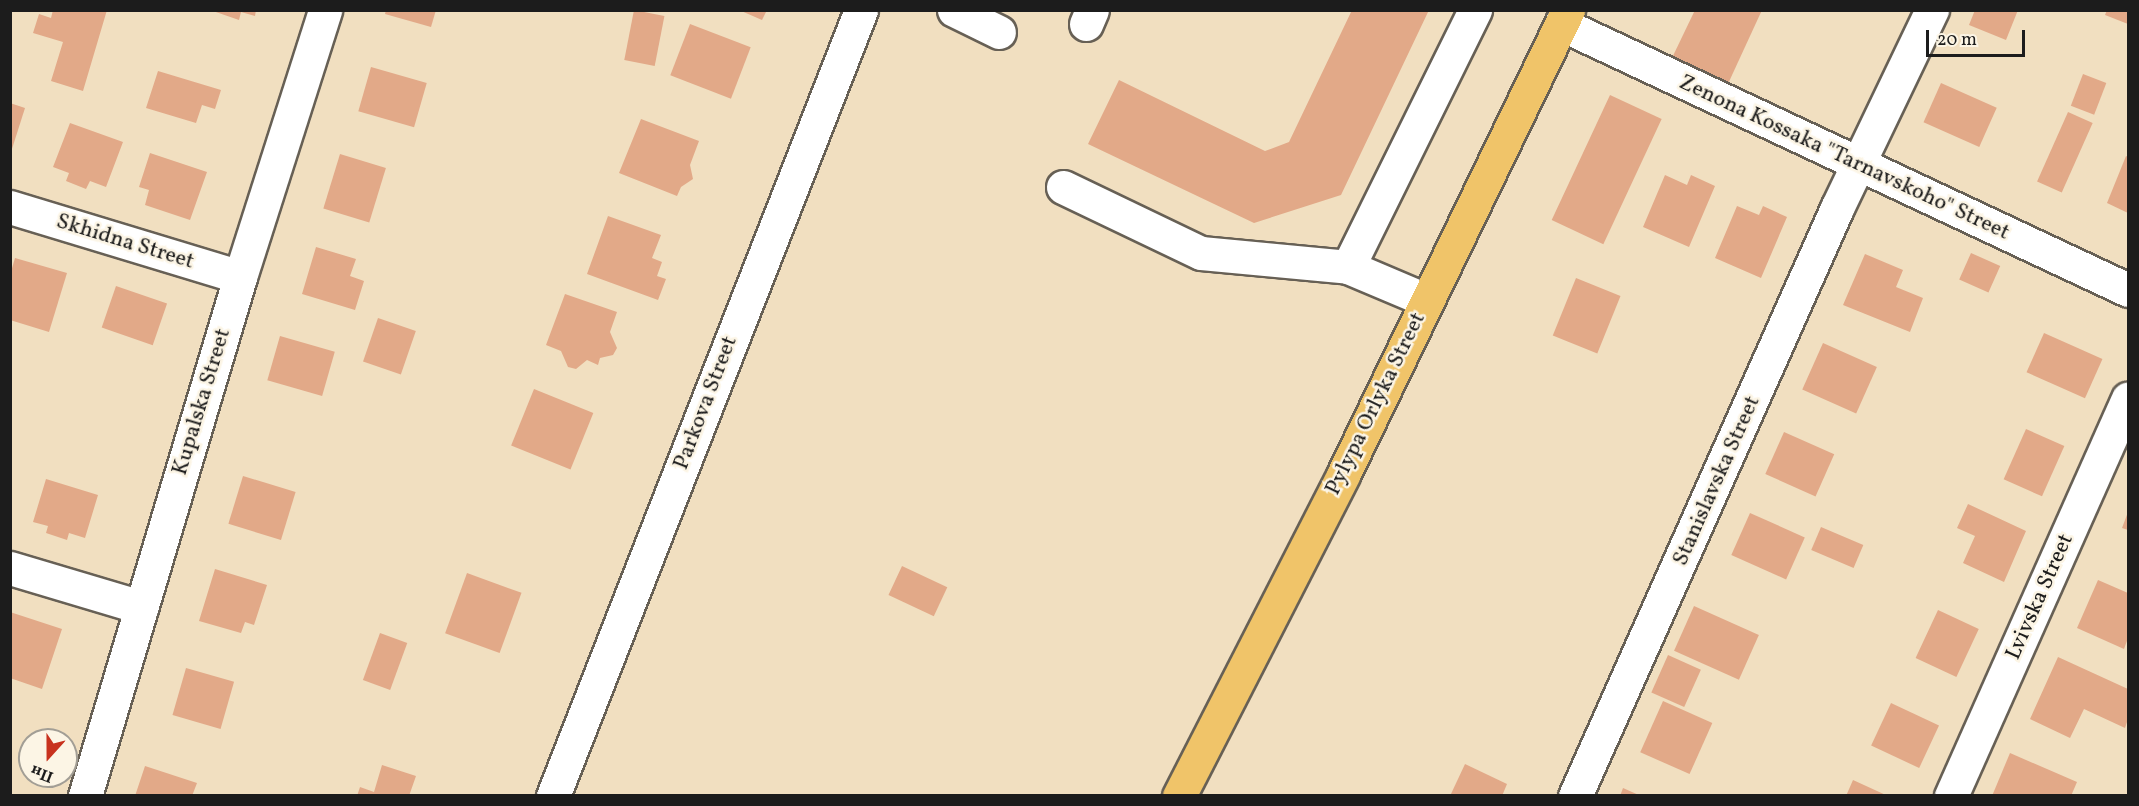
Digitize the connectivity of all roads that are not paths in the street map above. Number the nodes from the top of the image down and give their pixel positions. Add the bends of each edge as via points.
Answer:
1 (325, 10) edge
2 (861, 10) edge
3 (954, 10) edge
4 (1475, 10) edge
5 (1932, 10) edge
6 (1564, 17) edge
7 (999, 32) dead end
8 (1859, 167) junction
9 (1063, 187) dead end
10 (10, 207) edge
11 (1348, 267) junction
12 (240, 277) junction
13 (2128, 290) edge
14 (1426, 300) junction
15 (2128, 399) edge
16 (10, 568) edge
17 (141, 607) junction
18 (86, 795) edge
19 (553, 795) edge
20 (1179, 795) edge
21 (1575, 795) edge
22 (1951, 795) edge

1 - 12 street, Kupalska Street
2 - 19 street, Parkova Street
3 - 7 street
4 - 11 street
5 - 8 street, Stanislavska Street
6 - 8 street, Zenona Kossaka "Tarnavskoho" Street
6 - 14 main road, Pylypa Orlyka Street
8 - 13 street, Zenona Kossaka "Tarnavskoho" Street
8 - 21 street, Stanislavska Street via 1837,208
9 - 11 street via 1201,254
10 - 12 street, Skhidna Street
11 - 14 street
12 - 17 street, Kupalska Street
14 - 20 main road, Pylypa Orlyka Street
15 - 22 street, Lvivska Street
16 - 17 street
17 - 18 street, Kupalska Street

